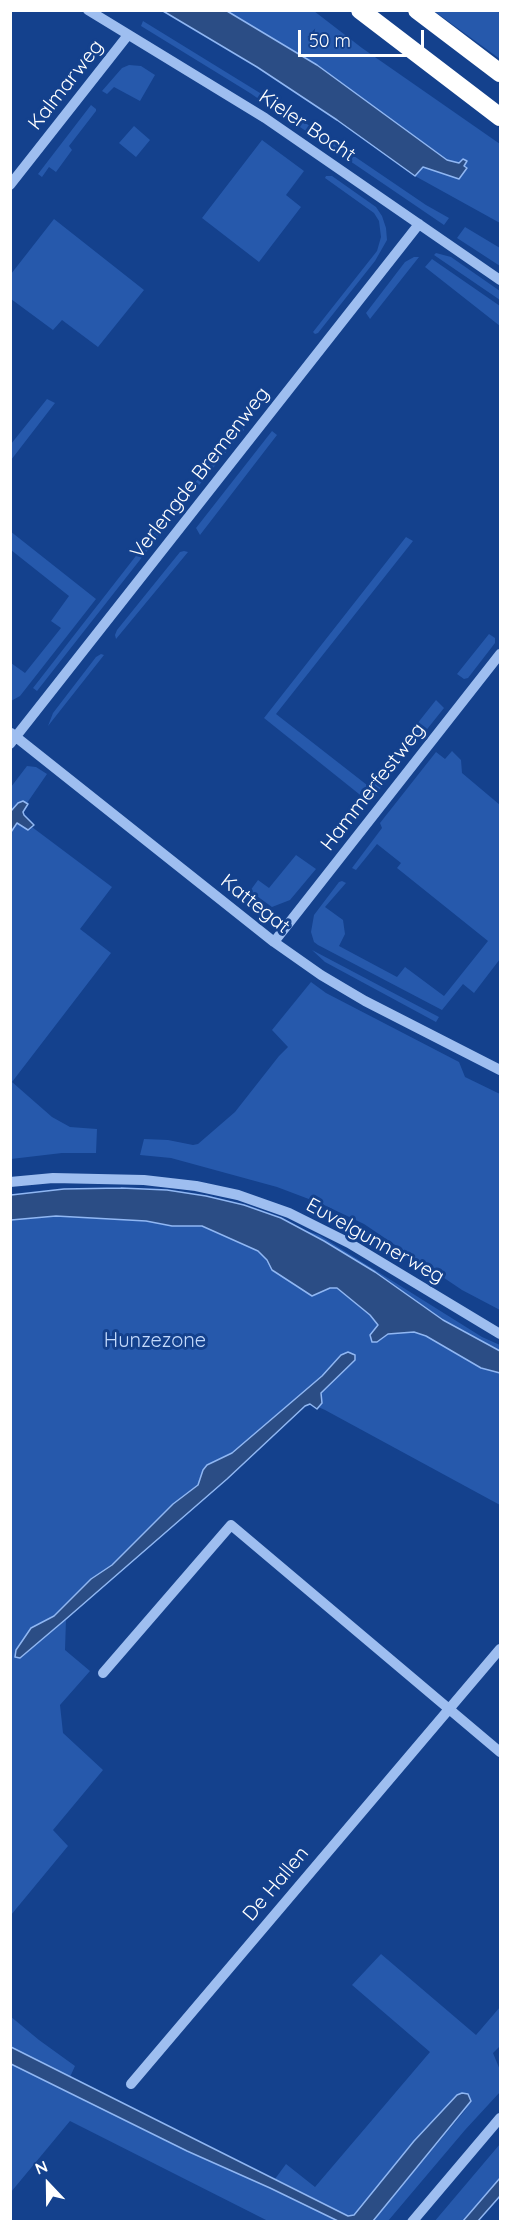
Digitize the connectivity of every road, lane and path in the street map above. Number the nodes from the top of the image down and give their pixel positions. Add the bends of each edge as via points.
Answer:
1 (88, 10) edge
2 (360, 10) edge
3 (417, 10) edge
4 (128, 34) junction
5 (501, 73) edge
6 (501, 117) edge
7 (10, 185) edge
8 (419, 224) junction
9 (501, 280) edge
10 (501, 654) edge
11 (12, 738) edge
12 (274, 942) junction
13 (501, 1070) edge
14 (10, 1182) edge
15 (501, 1334) edge
16 (501, 1649) edge
17 (103, 1673) dead end
18 (449, 1708) junction
19 (501, 1752) edge
20 (131, 2084) dead end
21 (501, 2118) edge
22 (412, 2222) edge

1 - 4 street, Kieler Bocht
2 - 6 highway
3 - 5 highway
4 - 7 street, Kalmarweg
4 - 8 street, Kieler Bocht via 256,113
8 - 9 street, Kieler Bocht
8 - 11 street, Verlengde Bremenweg
10 - 12 street, Hammerfestweg
11 - 12 street, Kattegat
12 - 13 street, Kattegat via 365,1001
14 - 15 street, Euvelgunnerweg via 53,1178 144,1180 238,1195 289,1213 349,1243
16 - 18 street, De Hallen
17 - 18 street via 231,1525
18 - 19 street
18 - 20 street, De Hallen
21 - 22 street

